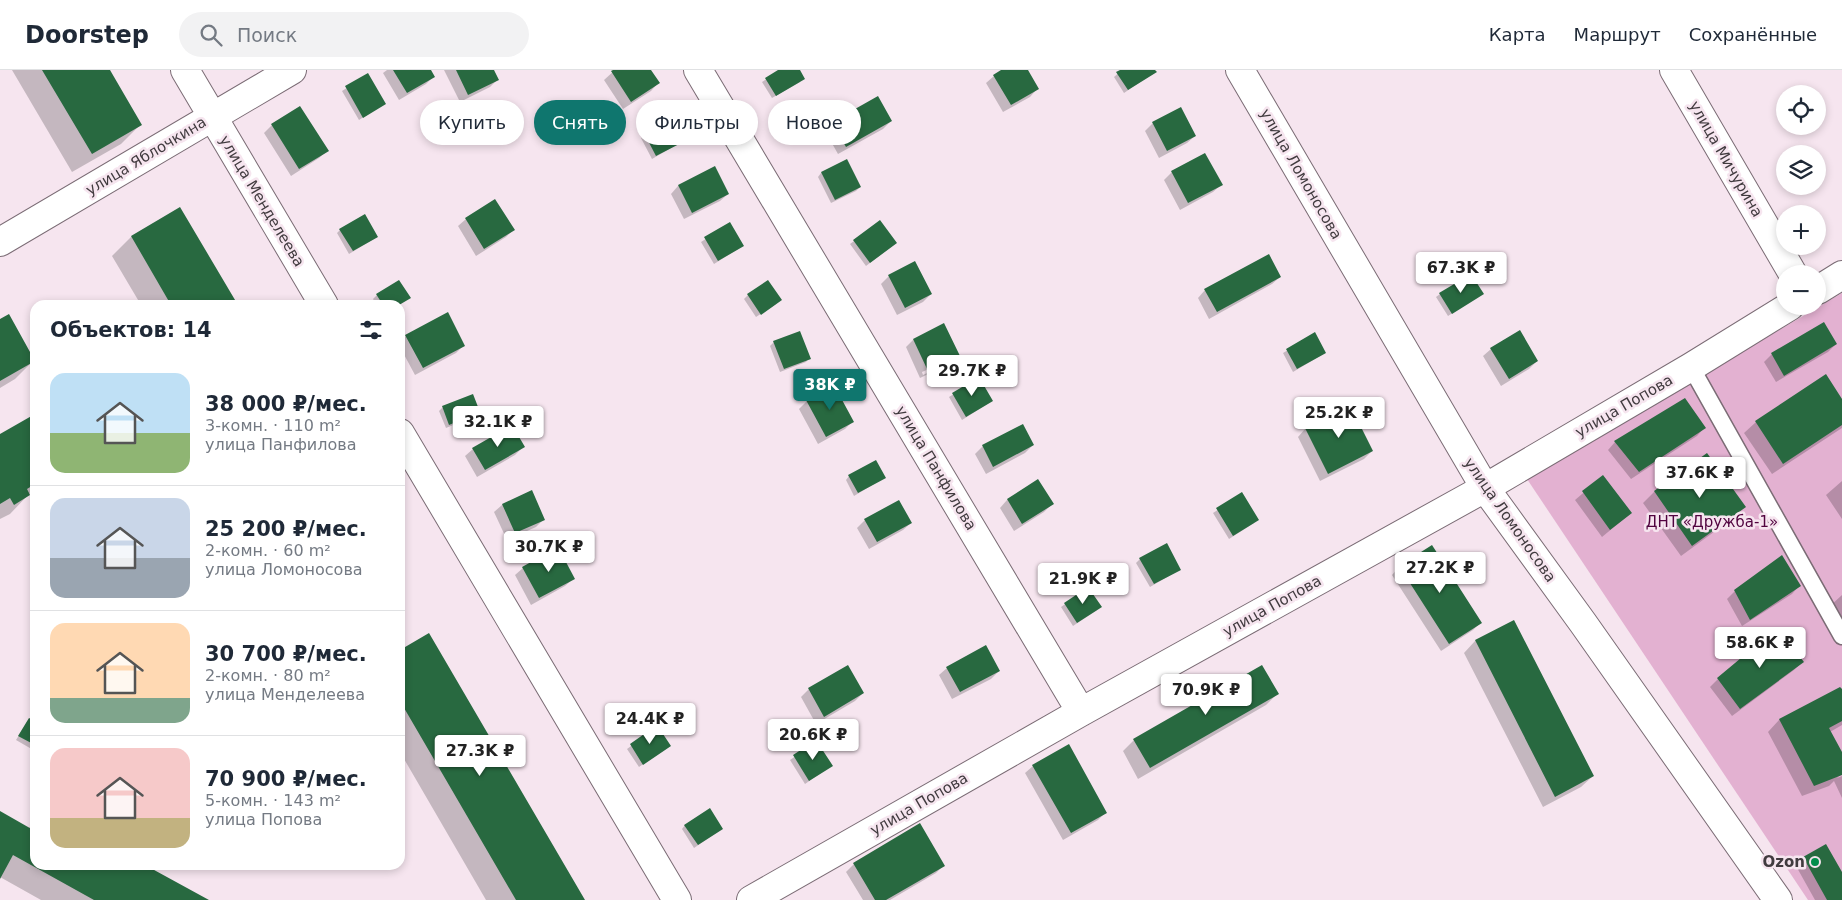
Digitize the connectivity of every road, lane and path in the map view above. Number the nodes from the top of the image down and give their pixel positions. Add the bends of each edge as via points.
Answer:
1 (185, 70) edge
2 (292, 70) edge
3 (698, 70) edge
4 (1240, 70) edge
5 (1674, 70) edge
6 (212, 116) junction
7 (0, 242) edge
8 (1788, 265) edge
9 (1842, 275) edge
10 (1826, 285) edge
11 (321, 300) edge
12 (1776, 315) edge
13 (1691, 367) junction
14 (405, 441) edge
15 (1485, 488) junction
16 (1842, 636) edge
17 (1081, 712) junction
18 (678, 900) edge
19 (751, 900) edge
20 (1778, 900) edge

1 - 6 street, улица Менделеева
2 - 6 street, улица Яблочкина
3 - 17 street, улица Панфилова
4 - 15 street, улица Ломоносова
5 - 8 street, улица Мичурина
6 - 7 street, улица Яблочкина
6 - 11 street, улица Менделеева
9 - 10 street
12 - 13 street, улица Попова
13 - 15 street, улица Попова
13 - 16 lane
14 - 18 street
15 - 17 street, улица Попова
15 - 20 street, улица Ломоносова
17 - 19 street, улица Попова

